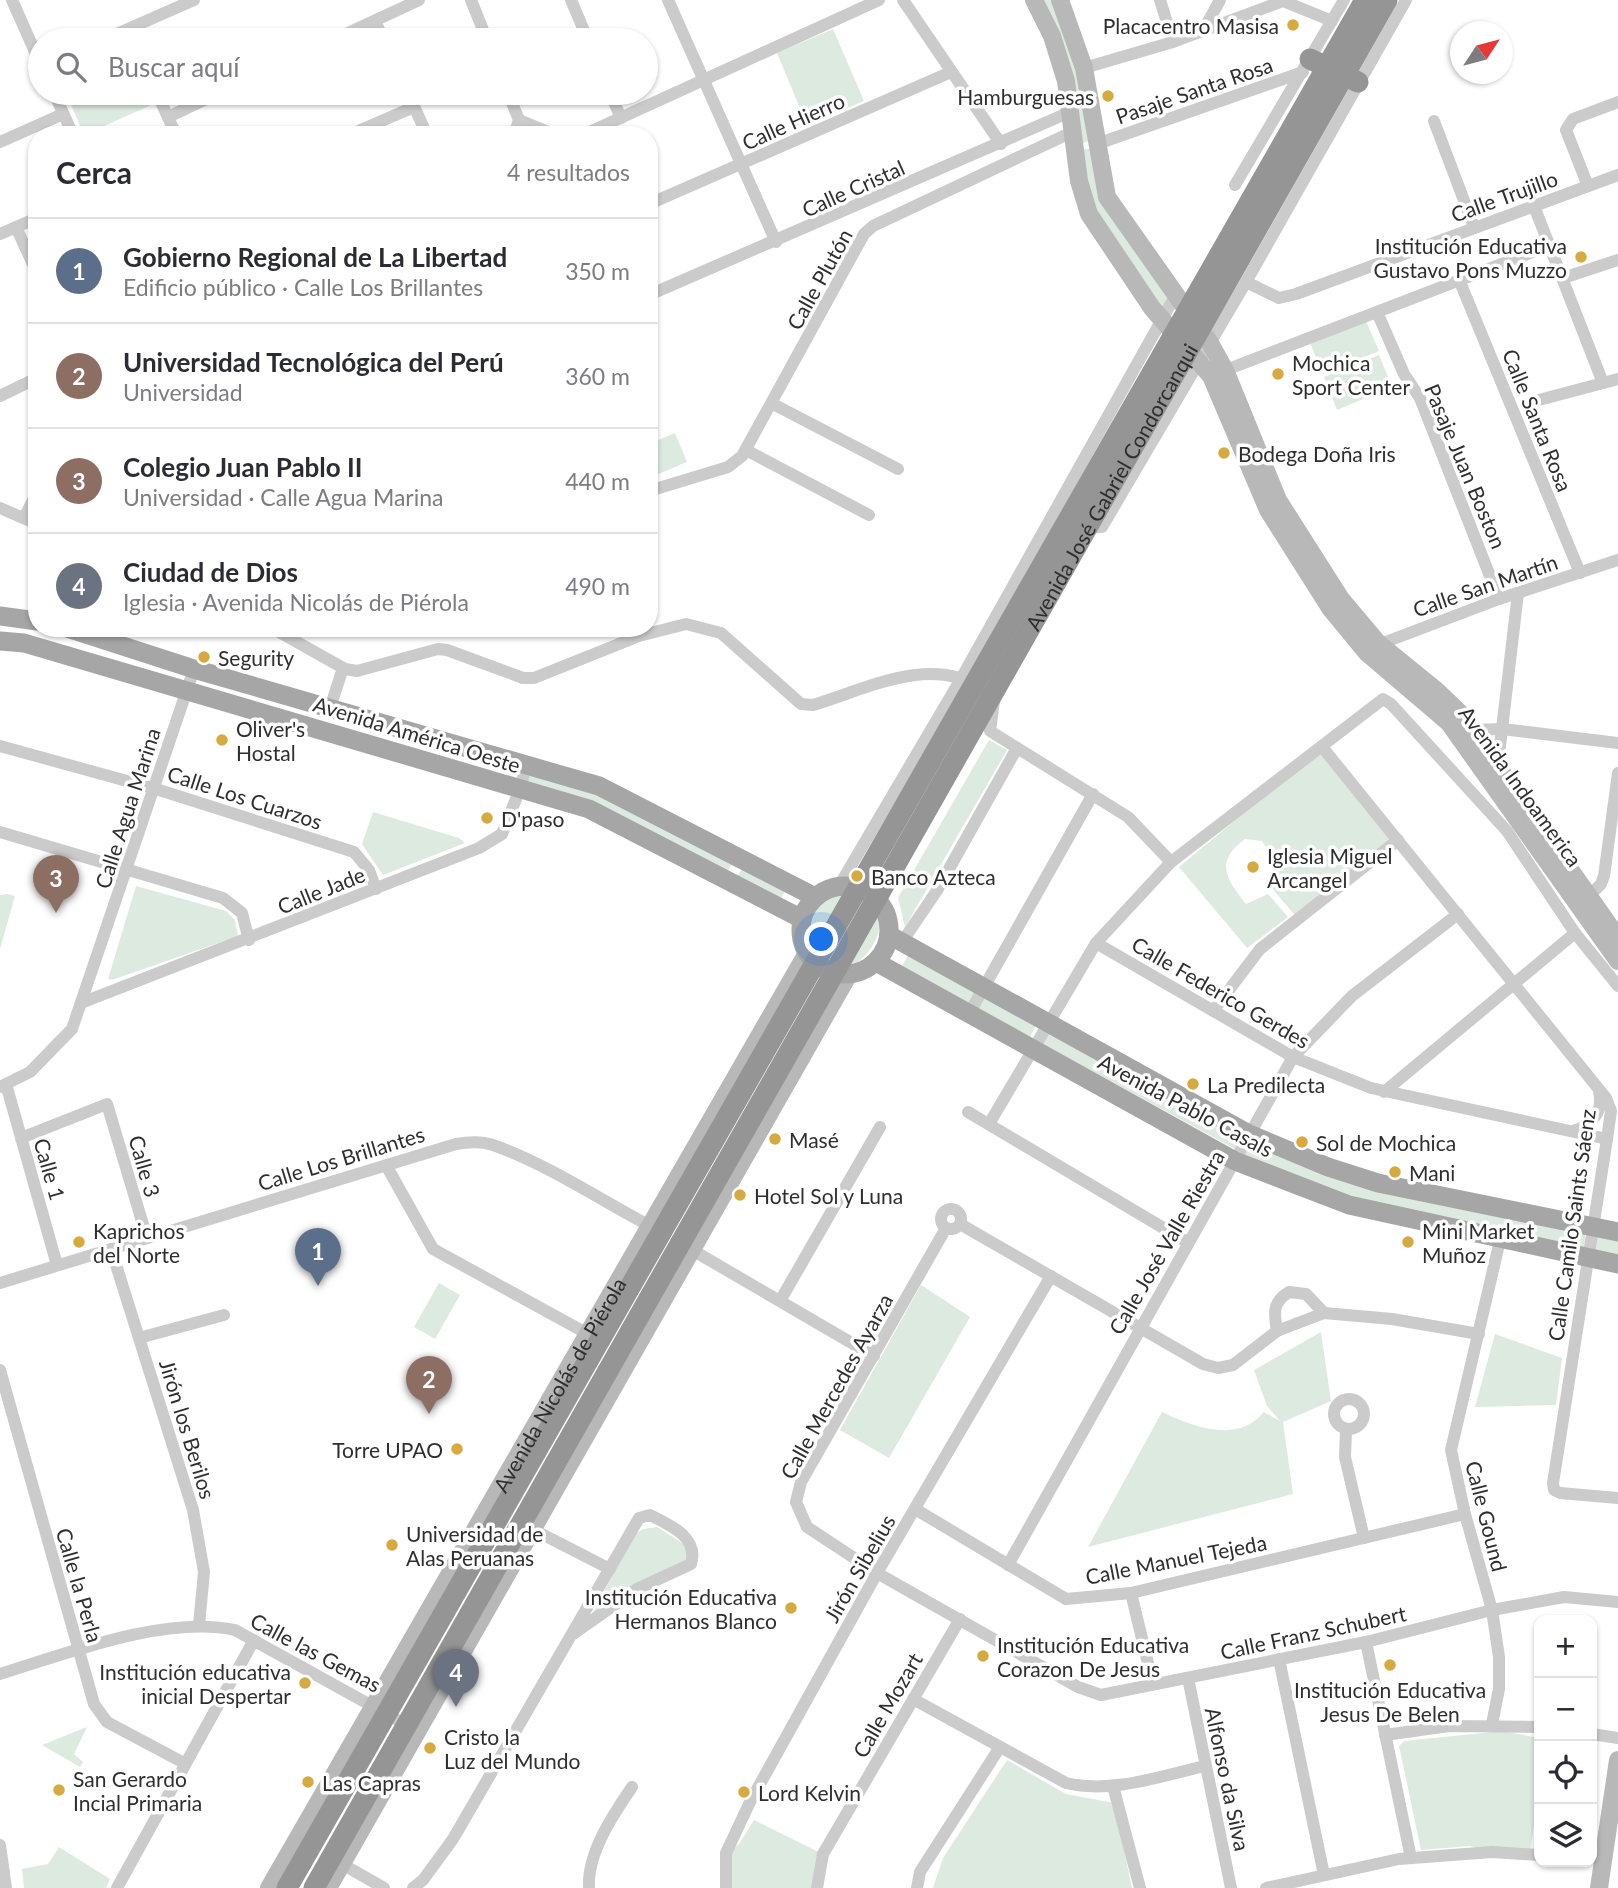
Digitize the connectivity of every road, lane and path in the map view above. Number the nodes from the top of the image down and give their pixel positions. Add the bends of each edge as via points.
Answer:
1 (12, 0) edge
2 (194, 0) edge
3 (419, 0) edge
4 (471, 0) edge
5 (571, 0) edge
6 (668, 0) edge
7 (879, 0) edge
8 (903, 0) edge
9 (1034, 0) edge
10 (1060, 0) edge
11 (1160, 0) edge
12 (1220, 0) edge
13 (1344, 0) edge
14 (1366, 0) edge
15 (1387, 0) edge
16 (1406, 0) edge
17 (375, 21) junction
18 (1332, 21) junction
19 (142, 28) edge
20 (360, 28) edge
21 (378, 28) edge
22 (482, 28) edge
23 (583, 28) edge
24 (1203, 31) junction
25 (28, 36) edge
26 (1173, 41) junction
27 (1084, 68) junction
28 (1328, 71) junction
29 (951, 72) junction
30 (704, 80) junction
31 (658, 101) edge
32 (1618, 102) edge
33 (59, 105) edge
34 (162, 105) edge
35 (194, 105) edge
36 (513, 105) edge
37 (616, 105) edge
38 (648, 105) edge
39 (414, 107) joint
40 (1070, 112) junction
41 (63, 114) junction
42 (168, 117) junction
43 (621, 117) junction
44 (519, 120) junction
45 (1434, 121) dead end
46 (36, 126) edge
47 (68, 126) edge
48 (172, 126) edge
49 (370, 126) edge
50 (422, 126) edge
51 (517, 126) edge
52 (534, 126) edge
53 (602, 126) edge
54 (1038, 126) junction
55 (28, 130) edge
56 (1072, 132) junction
57 (0, 142) edge
58 (1001, 144) junction
59 (1097, 144) junction
60 (1046, 145) junction
61 (741, 164) junction
62 (1618, 175) edge
63 (1235, 185) dead end
64 (1588, 186) junction
65 (658, 200) edge
66 (1281, 202) junction
67 (1534, 206) junction
68 (28, 222) edge
69 (16, 227) junction
70 (1474, 228) junction
71 (0, 234) edge
72 (776, 242) junction
73 (1551, 245) junction
74 (28, 253) edge
75 (1618, 260) edge
76 (1563, 278) junction
77 (1246, 282) junction
78 (1460, 282) junction
79 (658, 292) edge
80 (1377, 312) junction
81 (1161, 318) junction
82 (1193, 320) junction
83 (1188, 348) junction
84 (1218, 373) junction
85 (1618, 379) edge
86 (28, 382) edge
87 (1603, 383) junction
88 (1, 392) edge
89 (1539, 400) dead end
90 (773, 404) junction
91 (746, 450) junction
92 (898, 469) dead end
93 (1085, 473) junction
94 (658, 488) edge
95 (0, 508) edge
96 (869, 515) dead end
97 (28, 520) edge
98 (1618, 560) edge
99 (1580, 573) junction
100 (1517, 593) junction
101 (1499, 599) junction
102 (0, 616) edge
103 (28, 620) edge
104 (658, 631) edge
105 (95, 637) edge
106 (289, 637) edge
107 (636, 637) edge
108 (0, 641) edge
109 (1373, 648) junction
110 (343, 668) junction
111 (194, 669) junction
112 (976, 686) junction
113 (187, 688) junction
114 (330, 708) junction
115 (1502, 729) junction
116 (1473, 730) junction
117 (1618, 743) edge
118 (0, 746) edge
119 (1017, 747) junction
120 (1323, 748) junction
121 (527, 763) junction
122 (1498, 763) junction
123 (1618, 773) edge
124 (156, 789) junction
125 (520, 789) junction
126 (1093, 794) junction
127 (0, 832) edge
128 (1398, 840) junction
129 (741, 858) junction
130 (1171, 862) junction
131 (127, 871) junction
132 (729, 880) junction
133 (376, 889) junction
134 (858, 891) junction
135 (1590, 895) junction
136 (815, 897) junction
137 (1458, 914) junction
138 (802, 919) junction
139 (1575, 933) junction
140 (1618, 938) edge
141 (895, 939) junction
142 (249, 940) junction
143 (1096, 943) junction
144 (876, 961) junction
145 (1618, 961) edge
146 (826, 966) junction
147 (1514, 984) junction
148 (1618, 986) edge
149 (982, 989) junction
150 (81, 1003) junction
151 (1213, 1011) junction
152 (970, 1012) junction
153 (1046, 1024) junction
154 (1032, 1047) junction
155 (1293, 1057) junction
156 (1406, 1073) junction
157 (3, 1085) edge
158 (1598, 1087) junction
159 (1384, 1092) junction
160 (1416, 1098) junction
161 (968, 1112) dead end
162 (989, 1124) junction
163 (880, 1127) dead end
164 (1573, 1131) junction
165 (1249, 1135) junction
166 (21, 1138) junction
167 (1607, 1139) junction
168 (1234, 1161) junction
169 (386, 1165) junction
170 (960, 1224) junction
171 (1593, 1226) junction
172 (946, 1228) junction
173 (656, 1229) junction
174 (1618, 1232) edge
175 (1501, 1237) junction
176 (147, 1238) junction
177 (1187, 1242) junction
178 (686, 1246) junction
179 (111, 1249) junction
180 (1588, 1256) junction
181 (1618, 1264) edge
182 (57, 1265) junction
183 (1051, 1276) junction
184 (0, 1283) edge
185 (780, 1301) junction
186 (1324, 1312) junction
187 (224, 1315) dead end
188 (1140, 1327) junction
189 (1277, 1331) junction
190 (588, 1334) junction
191 (1479, 1335) junction
192 (139, 1338) junction
193 (874, 1356) junction
194 (0, 1370) edge
195 (566, 1385) junction
196 (1346, 1429) dead end
197 (1618, 1498) edge
198 (915, 1509) junction
199 (1465, 1514) junction
200 (527, 1527) junction
201 (1364, 1538) junction
202 (1008, 1565) junction
203 (610, 1569) junction
204 (877, 1573) junction
205 (1131, 1593) junction
206 (1618, 1602) edge
207 (1492, 1611) junction
208 (960, 1619) junction
209 (199, 1625) junction
210 (573, 1634) junction
211 (254, 1640) junction
212 (1366, 1642) junction
213 (79, 1649) junction
214 (1279, 1659) junction
215 (0, 1674) edge
216 (1188, 1678) junction
217 (1153, 1684) junction
218 (913, 1699) junction
219 (381, 1709) junction
220 (1492, 1724) junction
221 (1534, 1727) edge
222 (412, 1728) junction
223 (1385, 1735) junction
224 (1597, 1735) edge
225 (1618, 1738) edge
226 (1000, 1747) junction
227 (1618, 1760) edge
228 (184, 1763) junction
229 (1205, 1766) junction
230 (1113, 1786) junction
231 (632, 1787) dead end
232 (0, 1845) edge
233 (1534, 1855) edge
234 (1411, 1858) junction
235 (1598, 1859) edge
236 (342, 1864) junction
237 (1324, 1875) junction
238 (6, 1888) edge
239 (117, 1888) edge
240 (269, 1888) edge
241 (287, 1888) edge
242 (314, 1888) edge
243 (328, 1888) edge
244 (384, 1888) edge
245 (413, 1888) edge
246 (589, 1888) edge
247 (726, 1888) edge
248 (817, 1888) edge
249 (917, 1888) edge
250 (1140, 1888) edge
251 (1231, 1888) edge
252 (1266, 1888) edge
253 (1599, 1888) edge

1 - 25 street
2 - 19 street
3 - 17 street
4 - 22 street
5 - 23 street
6 - 30 street
7 - 30 street
8 - 29 street
9 - 40 main road, Avenida Indoamerica via 1052,36
10 - 27 main road, Avenida Indoamerica
11 - 26 street
12 - 24 street
13 - 18 street
14 - 28 highway, Avenida José Gabriel Condorcanqui
15 - 28 highway, Avenida José Gabriel Condorcanqui
16 - 28 street
17 - 20 street
17 - 21 street
18 - 24 street via 1283,1
18 - 28 street
24 - 26 street
26 - 27 street
27 - 59 main road, Avenida Indoamerica
28 - 59 street, Pasaje Santa Rosa
28 - 63 street
28 - 66 highway, Avenida José Gabriel Condorcanqui via 1334,108
28 - 82 highway, Avenida José Gabriel Condorcanqui
29 - 58 street
29 - 61 street, Calle Hierro
30 - 31 street
30 - 61 street
32 - 64 street via 1573,119 1566,130
33 - 41 street
34 - 42 street
35 - 42 street
36 - 44 street
37 - 43 street
38 - 43 street
39 - 49 street
39 - 50 street
40 - 54 street, Calle Cristal
40 - 56 main road, Avenida Indoamerica
41 - 46 street
41 - 47 street
42 - 48 street
43 - 53 street
44 - 51 street
44 - 52 street
45 - 70 street
54 - 58 street, Calle Cristal
54 - 60 street
55 - 57 street
56 - 60 street, Calle Plutón
56 - 81 main road, Avenida Indoamerica via 1079,181 1090,214
58 - 72 street, Calle Cristal
59 - 82 main road, Avenida Indoamerica via 1107,197
60 - 90 street, Calle Plutón via 864,234
61 - 65 street, Calle Hierro
61 - 72 street
62 - 64 street, Calle Trujillo
64 - 67 street, Calle Trujillo
66 - 77 street
66 - 82 highway, Avenida José Gabriel Condorcanqui
67 - 70 street, Calle Trujillo
67 - 73 street
68 - 69 street
69 - 71 street
69 - 74 street
70 - 77 street, Calle Trujillo via 1279,298
72 - 79 street, Calle Cristal
73 - 76 street
73 - 78 street
75 - 76 street
76 - 87 street
77 - 82 street
78 - 80 street
78 - 99 street, Calle Santa Rosa
80 - 84 street
80 - 101 street, Pasaje Juan Boston via 1404,374 1420,398
81 - 82 street
81 - 83 main road, Avenida Indoamerica
81 - 93 street
82 - 83 highway, Avenida José Gabriel Condorcanqui
82 - 84 main road, Avenida Indoamerica
83 - 84 main road, Avenida Indoamerica
83 - 93 highway, Avenida José Gabriel Condorcanqui
83 - 112 highway, Avenida José Gabriel Condorcanqui via 1086,528
84 - 109 main road, Avenida Indoamerica via 1278,500
85 - 87 street
86 - 88 street
87 - 89 street
90 - 91 street, Calle Plutón
90 - 92 street
91 - 94 street, Calle Plutón via 728,467
91 - 96 street
93 - 112 highway, Avenida José Gabriel Condorcanqui via 1017,594
95 - 97 street
98 - 99 street, Calle San Martín
99 - 100 street, Calle San Martín
100 - 101 street, Calle San Martín
100 - 115 street
101 - 109 street, Calle San Martín
102 - 103 main road
104 - 112 street via 686,624 721,633 801,704 813,705 916,674 947,673
105 - 111 main road, Avenida América Oeste
106 - 110 street
107 - 110 street via 534,678 438,649 356,671
108 - 113 main road, Avenida América Oeste via 24,643
109 - 116 main road, Avenida Indoamerica via 1437,691
109 - 145 main road, Avenida Indoamerica via 1449,723
110 - 114 street
111 - 113 street, Calle Agua Marina
111 - 114 main road, Avenida América Oeste
112 - 119 street via 996,704 990,731
112 - 134 highway, Avenida José Gabriel Condorcanqui
112 - 134 street, Avenida José Gabriel Condorcanqui
113 - 124 street, Calle Agua Marina
113 - 125 main road, Avenida América Oeste
114 - 121 main road, Avenida América Oeste
115 - 116 street
115 - 117 street
115 - 122 street
116 - 122 main road, Avenida Indoamerica
118 - 124 street, Calle Los Cuarzos
119 - 126 street
119 - 141 street via 936,892
120 - 128 street, Calle Camilo Saints Sáenz
120 - 130 street
120 - 139 street via 1383,699 1391,704 1507,831
121 - 125 street, Calle Jade
121 - 129 main road, Avenida América Oeste via 599,786
122 - 135 main road, Avenida Indoamerica
123 - 135 street via 1604,876
124 - 131 street, Calle Agua Marina
124 - 133 street, Calle Los Cuarzos via 354,852 369,870
125 - 132 main road, Avenida América Oeste via 589,809
125 - 133 street, Calle Jade via 502,834 479,848
126 - 130 street via 1128,817
126 - 149 street
127 - 131 street
128 - 137 street, Calle Camilo Saints Sáenz
128 - 151 street via 1259,949
129 - 132 main road
129 - 136 main road, Avenida América Oeste
130 - 143 street
131 - 142 street via 223,898 242,913
131 - 150 street, Calle Agua Marina
132 - 138 main road, Avenida América Oeste
133 - 142 street, Calle Jade
134 - 136 main road
134 - 141 main road via 885,911
134 - 146 highway, Avenida José Gabriel Condorcanqui
135 - 140 main road, Avenida Indoamerica
136 - 138 main road
137 - 147 street, Calle Camilo Saints Sáenz
137 - 155 street, Calle José Valle Riestra via 1352,996
138 - 146 main road via 800,931
139 - 147 street
139 - 148 street
141 - 144 main road
141 - 149 main road, Avenida Pablo Casals
142 - 150 street, Calle Jade
143 - 151 street, Calle Federico Gerdes
143 - 153 street
144 - 146 main road
144 - 152 main road, Avenida Pablo Casals
146 - 173 highway, Avenida Nicolás de Piérola via 779,1015
146 - 178 highway, Avenida Nicolás de Piérola via 794,1056
147 - 156 street
147 - 158 street, Calle Camilo Saints Sáenz
149 - 152 street
149 - 153 main road, Avenida Pablo Casals
150 - 157 street, Calle Agua Marina via 72,1029 30,1072
151 - 155 street, Calle Federico Gerdes
152 - 154 main road, Avenida Pablo Casals
153 - 154 street
153 - 165 main road, Avenida Pablo Casals
154 - 162 street
154 - 168 main road, Avenida Pablo Casals
155 - 159 street, Calle Federico Gerdes
155 - 165 street, Calle José Valle Riestra
156 - 159 street
156 - 160 street via 1405,1088
157 - 166 street, Calle 1
158 - 164 street via 1599,1110 1593,1121
158 - 167 street, Calle Camilo Saints Sáenz via 1611,1111
159 - 160 street, Calle Federico Gerdes
160 - 164 street, Calle Federico Gerdes
161 - 162 street
162 - 177 street
163 - 185 street
164 - 167 street, Calle Federico Gerdes
165 - 168 street, Calle José Valle Riestra
165 - 171 main road, Avenida Pablo Casals via 1357,1177
166 - 176 street, Calle 3 via 107,1104
166 - 182 street, Calle 1
167 - 171 street, Calle Camilo Saints Sáenz
168 - 175 main road, Avenida Pablo Casals via 1349,1205
168 - 177 street, Calle José Valle Riestra
169 - 173 street, Calle Los Brillantes via 456,1144 492,1145
169 - 176 street, Calle Los Brillantes
169 - 190 street via 433,1249
170 - 172 street
170 - 172 street via 959,1212 948,1209 941,1218
170 - 183 street
171 - 174 main road, Avenida Pablo Casals
171 - 180 street, Calle Camilo Saints Sáenz
172 - 193 street, Calle Mercedes Ayarza
173 - 178 street, Calle Los Brillantes
173 - 190 main road, Avenida Nicolás de Piérola
173 - 195 highway, Avenida Nicolás de Piérola
175 - 180 main road, Avenida Pablo Casals
175 - 191 street, Calle Gound
176 - 179 street, Calle Los Brillantes
177 - 188 street, Calle José Valle Riestra
178 - 185 street, Calle Los Brillantes
178 - 200 highway, Avenida Nicolás de Piérola
179 - 182 street, Calle Los Brillantes
179 - 192 street, Jirón los Berilos
180 - 181 main road, Avenida Pablo Casals
180 - 197 street, Calle Camilo Saints Sáenz via 1554,1490
182 - 184 street, Calle Los Brillantes
183 - 188 street
183 - 198 street, Jirón Sibelius
185 - 193 street, Calle Los Brillantes
186 - 189 street
186 - 189 street via 1306,1294 1289,1292 1276,1303
186 - 191 street
187 - 192 street
188 - 189 street via 1218,1368 1233,1365
188 - 202 street, Calle José Valle Riestra
190 - 195 main road, Avenida Nicolás de Piérola
191 - 199 street, Calle Gound via 1451,1450
192 - 209 street, Jirón los Berilos via 193,1510 204,1572
193 - 204 street, Calle Mercedes Ayarza via 801,1482 796,1502 807,1527
194 - 213 street, Calle la Perla
195 - 219 highway, Avenida Nicolás de Piérola
196 - 201 street via 1345,1457
198 - 202 street, Calle Manuel Tejeda
198 - 204 street, Jirón Sibelius
199 - 201 street, Calle Manuel Tejeda
199 - 207 street, Calle Gound
200 - 203 street
200 - 222 highway, Avenida Nicolás de Piérola
201 - 205 street, Calle Manuel Tejeda
202 - 205 street, Calle Manuel Tejeda via 1066,1599
203 - 210 street
203 - 210 street via 639,1518 650,1515 674,1527 694,1551 691,1564 637,1589
204 - 208 street, Calle Franz Schubert
204 - 247 street, Jirón Sibelius via 745,1812 726,1853
205 - 217 street
206 - 207 street, Calle Franz Schubert via 1564,1597
207 - 212 street, Calle Franz Schubert
207 - 220 street, Calle Gound via 1499,1689
208 - 217 street, Calle Franz Schubert via 1101,1695
208 - 218 street, Calle Mozart
209 - 211 street, Calle las Gemas via 235,1630
209 - 213 street, Calle las Gemas
210 - 245 street via 453,1839
211 - 219 street, Calle las Gemas
211 - 228 street
212 - 214 street, Calle Franz Schubert
212 - 223 street
213 - 215 street, Calle las Gemas
213 - 228 street, Calle la Perla via 94,1704 107,1722
214 - 216 street, Calle Franz Schubert
214 - 237 street
216 - 217 street, Calle Franz Schubert
216 - 229 street, Alfonso da Silva
218 - 226 street
218 - 248 street, Calle Mozart via 823,1854
219 - 222 street, Calle las Gemas
219 - 240 main road, Avenida Nicolás de Piérola
219 - 241 highway, Avenida Nicolás de Piérola
220 - 221 street
220 - 223 street
222 - 236 main road, Avenida Nicolás de Piérola
222 - 242 highway, Avenida Nicolás de Piérola
223 - 234 street
224 - 225 street
226 - 230 street via 1066,1783
226 - 249 street via 920,1872
227 - 235 main road
228 - 239 street
229 - 230 street
229 - 251 street, Alfonso da Silva
230 - 250 street
231 - 246 street via 609,1821 588,1876
232 - 238 street
233 - 234 street via 1492,1852
234 - 237 street
235 - 253 main road
236 - 243 main road, Avenida Nicolás de Piérola
236 - 244 street
237 - 252 street

